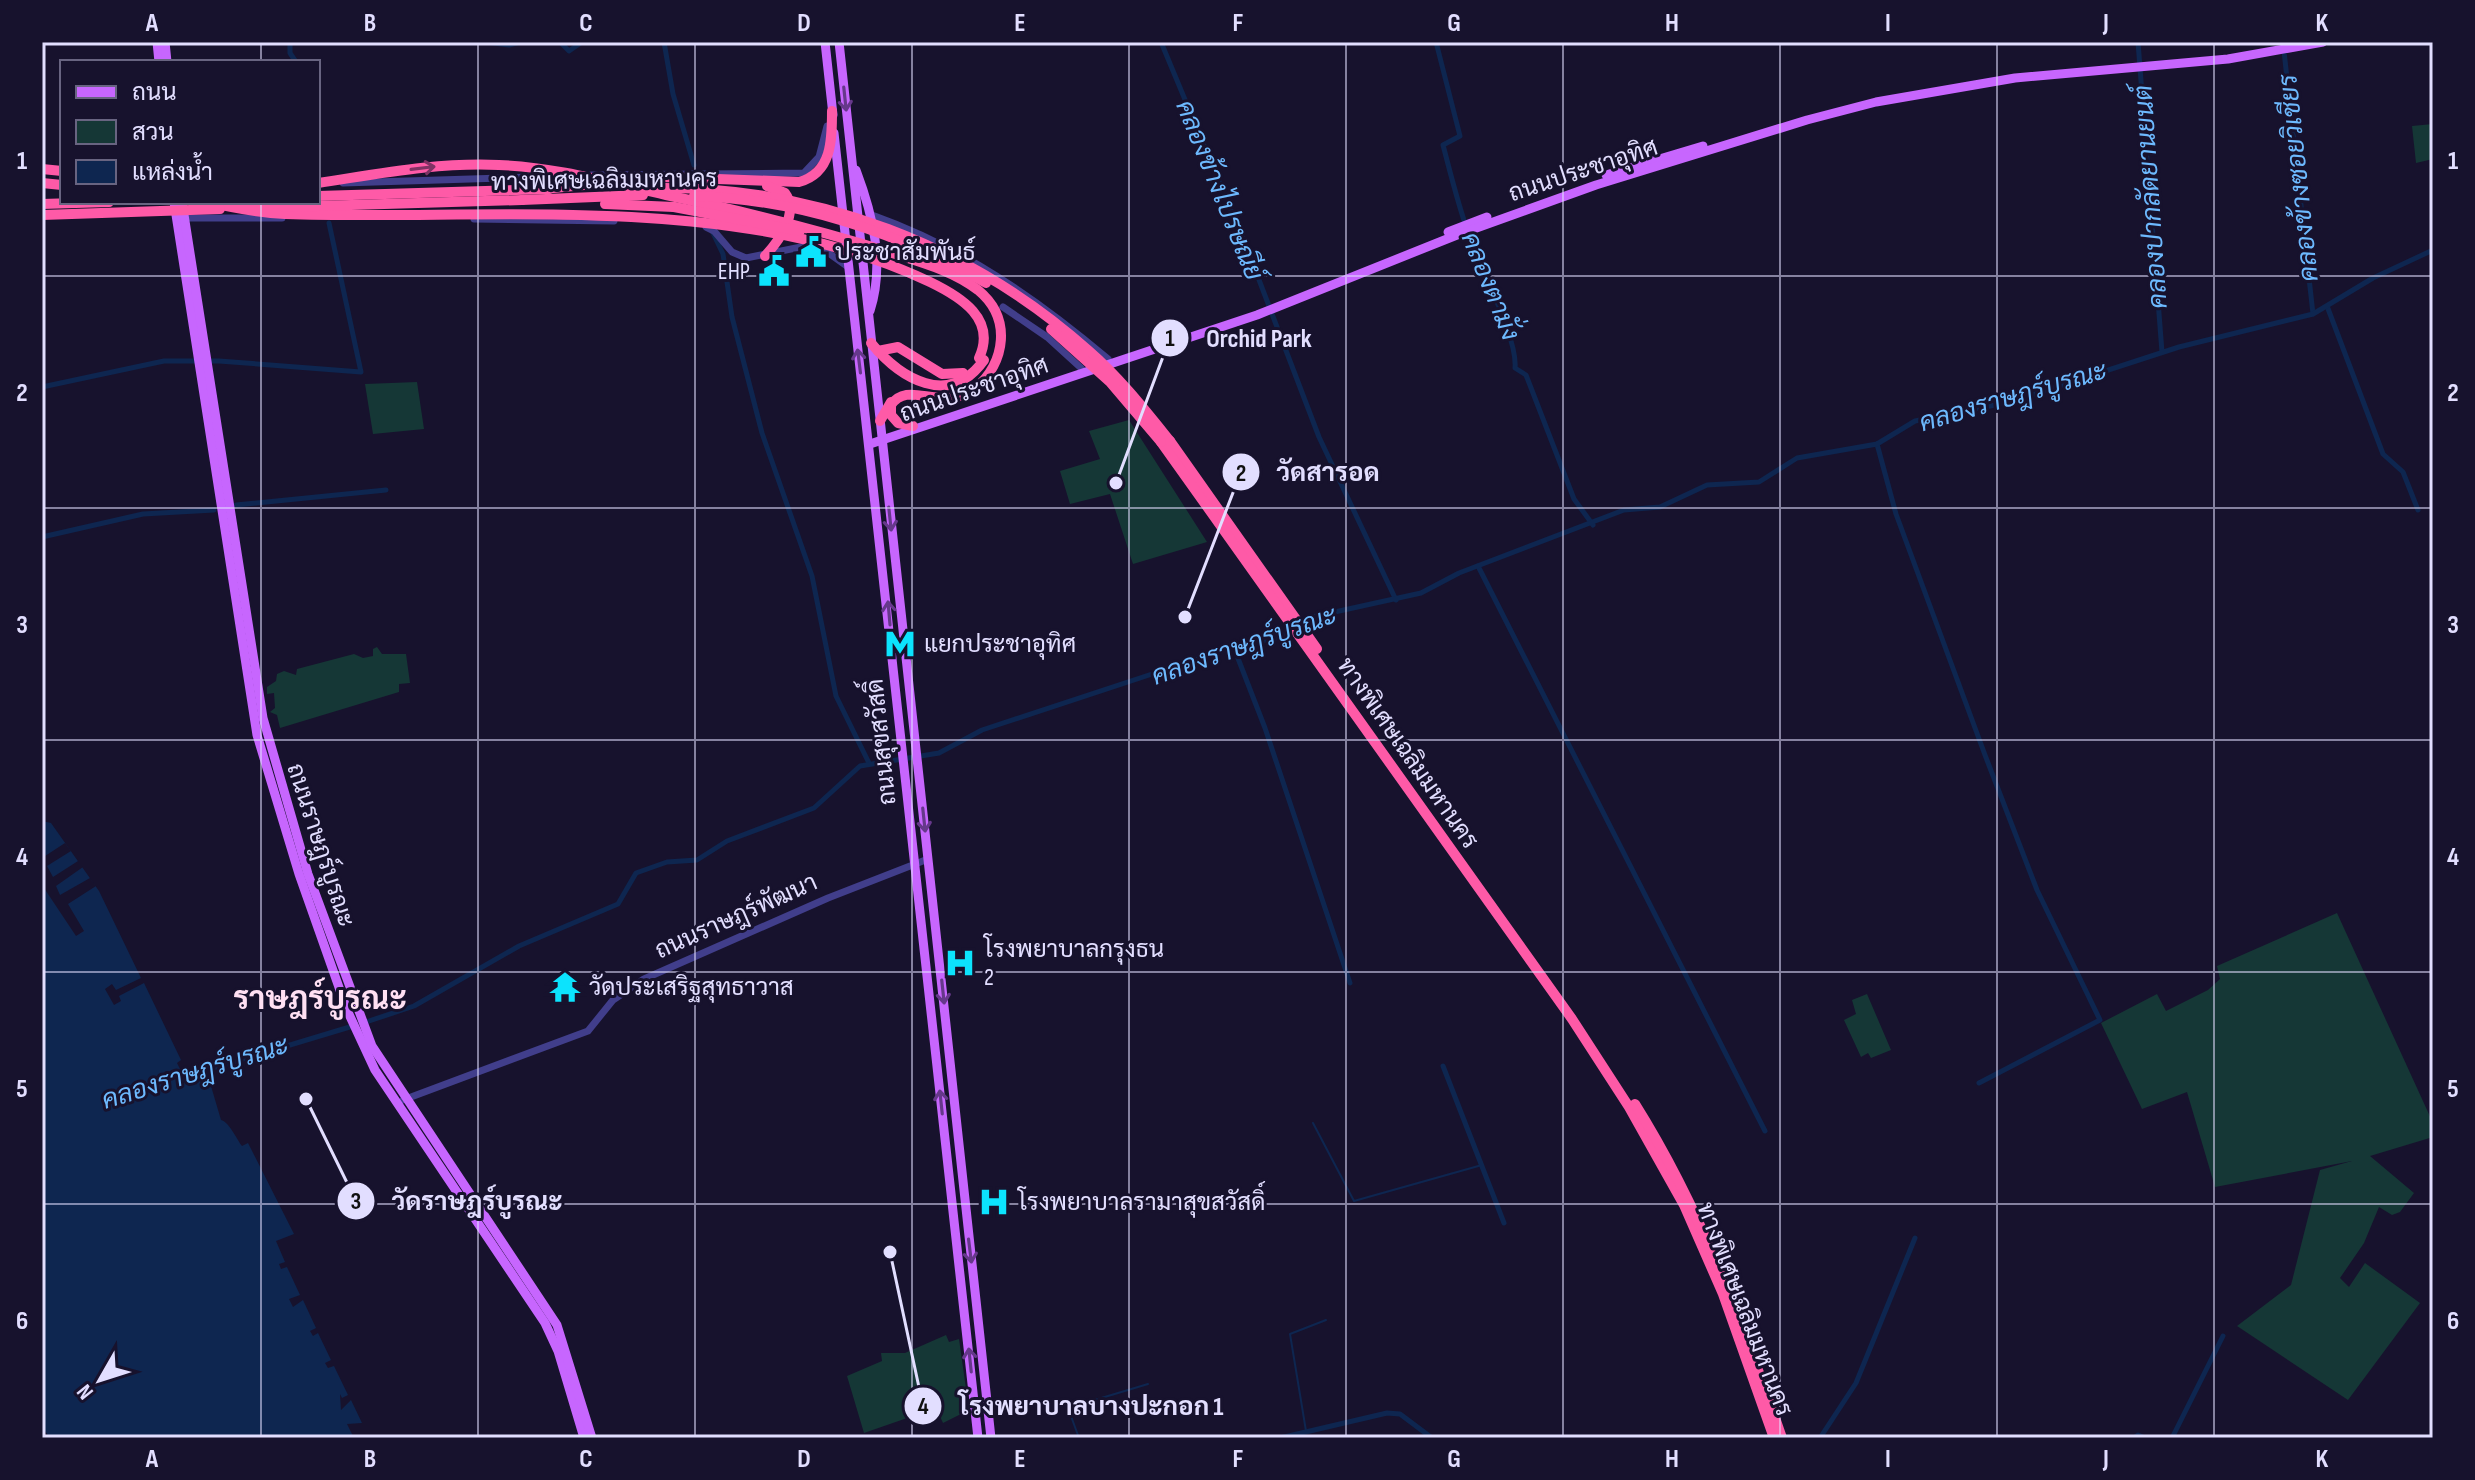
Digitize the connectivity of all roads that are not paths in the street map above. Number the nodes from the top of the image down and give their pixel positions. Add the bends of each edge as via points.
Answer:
1 (825, 42) edge
2 (839, 42) edge
3 (2302, 42) edge
4 (2323, 42) edge
5 (2282, 48) junction
6 (832, 106) junction
7 (850, 156) junction
8 (750, 181) junction
9 (320, 184) edge
10 (320, 184) edge
11 (543, 189) junction
12 (643, 192) junction
13 (522, 195) junction
14 (320, 196) edge
15 (563, 199) junction
16 (320, 203) edge
17 (174, 204) edge
18 (182, 204) edge
19 (220, 204) edge
20 (238, 204) edge
21 (306, 204) edge
22 (282, 207) dead end
23 (42, 215) edge
24 (872, 215) junction
25 (184, 218) junction
26 (765, 256) junction
27 (848, 267) junction
28 (1003, 307) dead end
29 (1270, 308) junction
30 (868, 319) junction
31 (875, 347) junction
32 (202, 359) junction
33 (981, 359) junction
34 (1108, 359) junction
35 (1081, 368) junction
36 (895, 398) junction
37 (880, 421) junction
38 (913, 426) junction
39 (882, 438) junction
40 (869, 441) junction
41 (928, 859) junction
42 (914, 864) junction
43 (935, 924) junction
44 (920, 927) junction
45 (401, 1101) junction
46 (584, 1438) edge
47 (592, 1438) edge
48 (978, 1438) edge
49 (991, 1438) edge
50 (1774, 1438) edge
51 (1782, 1438) edge

1 - 6 main road, ถนนสุขสวัสดิ์
2 -> 7 main road, ถนนสุขสวัสดิ์
3 - 5 main road, ถนนประชาอุทิศ
4 - 5 main road, ถนนประชาอุทิศ
5 - 29 main road, ถนนประชาอุทิศ via 2087,67 1876,102 1474,225
6 - 8 highway via 829,152 813,177 793,183
6 - 9 street via 819,157 804,173
6 - 27 main road, ถนนสุขสวัสดิ์
7 - 24 main road
7 - 30 main road, ถนนสุขสวัสดิ์
8 - 11 highway via 665,177
8 - 26 highway via 785,193 790,202 782,236
10 -> 36 highway, bridge via 439,166 514,166 824,231 936,268 984,296 999,320 1002,343 996,366 975,389 948,400 910,393
11 - 12 highway, ทางพิเศษเฉลิมมหานคร
11 - 13 highway, ทางพิเศษเฉลิมมหานคร
12 - 15 highway, ทางพิเศษเฉลิมมหานคร
12 - 50 highway, ทางพิเศษเฉลิมมหานคร, bridge via 775,205 855,224 915,247 1022,307 1110,382 1161,442 1572,1019 1629,1107 1703,1247
12 - 51 highway, ทางพิเศษเฉลิมมหานคร, bridge via 718,190 786,199 899,233 1014,293 1121,382 1188,467 1648,1124 1726,1282
13 - 14 highway, ทางพิเศษเฉลิมมหานคร
13 - 15 highway, ทางพิเศษเฉลิมมหานคร
13 - 16 highway, ทางพิเศษเฉลิมมหานคร, bridge
15 - 33 highway, bridge via 674,207 807,233 935,277 980,308 990,337
17 - 32 main road, ถนนราษฎร์บูรณะ
18 - 25 main road, ถนนราษฎร์บูรณะ
19 - 33 highway, bridge via 281,214 631,218 815,240 910,273 965,302 982,324
20 - 22 highway, bridge
21 - 23 highway, ทางพิเศษเฉลิมมหานคร, bridge
24 - 30 main road via 876,287
24 - 34 street via 928,237 1008,280
25 - 26 street via 676,221 708,228 735,255
25 - 32 main road, ถนนราษฎร์บูรณะ
26 - 27 street via 816,244
40 -> 27 main road, ถนนสุขสวัสดิ์
28 - 35 street
29 - 34 main road, ถนนประชาอุทิศ
29 - 39 main road, ถนนประชาอุทิศ
30 - 31 main road, ถนนสุขสวัสดิ์
31 - 33 highway via 900,347 948,375 964,372
31 - 33 highway via 899,372 930,384 964,379
31 - 37 main road, ถนนสุขสวัสดิ์
32 - 45 main road, ถนนราษฎร์บูรณะ via 268,739 351,1008
34 - 35 main road, ถนนประชาอุทิศ
35 - 38 main road, ถนนประชาอุทิศ
36 - 37 highway
36 - 38 highway via 893,418
37 - 39 main road, ถนนสุขสวัสดิ์
38 - 39 main road, ถนนประชาอุทิศ
39 - 40 main road
39 -> 41 main road, ถนนสุขสวัสดิ์
42 -> 40 main road, ถนนสุขสวัสดิ์
41 - 42 street, ถนนราษฎร์พัฒนา
41 - 43 main road, ถนนสุขสวัสดิ์
42 - 44 main road, ถนนสุขสวัสดิ์
42 - 45 street, ถนนราษฎร์พัฒนา via 644,979 613,1000 588,1031
43 - 44 main road
43 -> 49 main road, ถนนสุขสวัสดิ์
48 -> 44 main road, ถนนสุขสวัสดิ์
45 - 46 main road, ถนนราษฎร์บูรณะ via 545,1323
45 - 47 main road, ถนนราษฎร์บูรณะ via 557,1325

